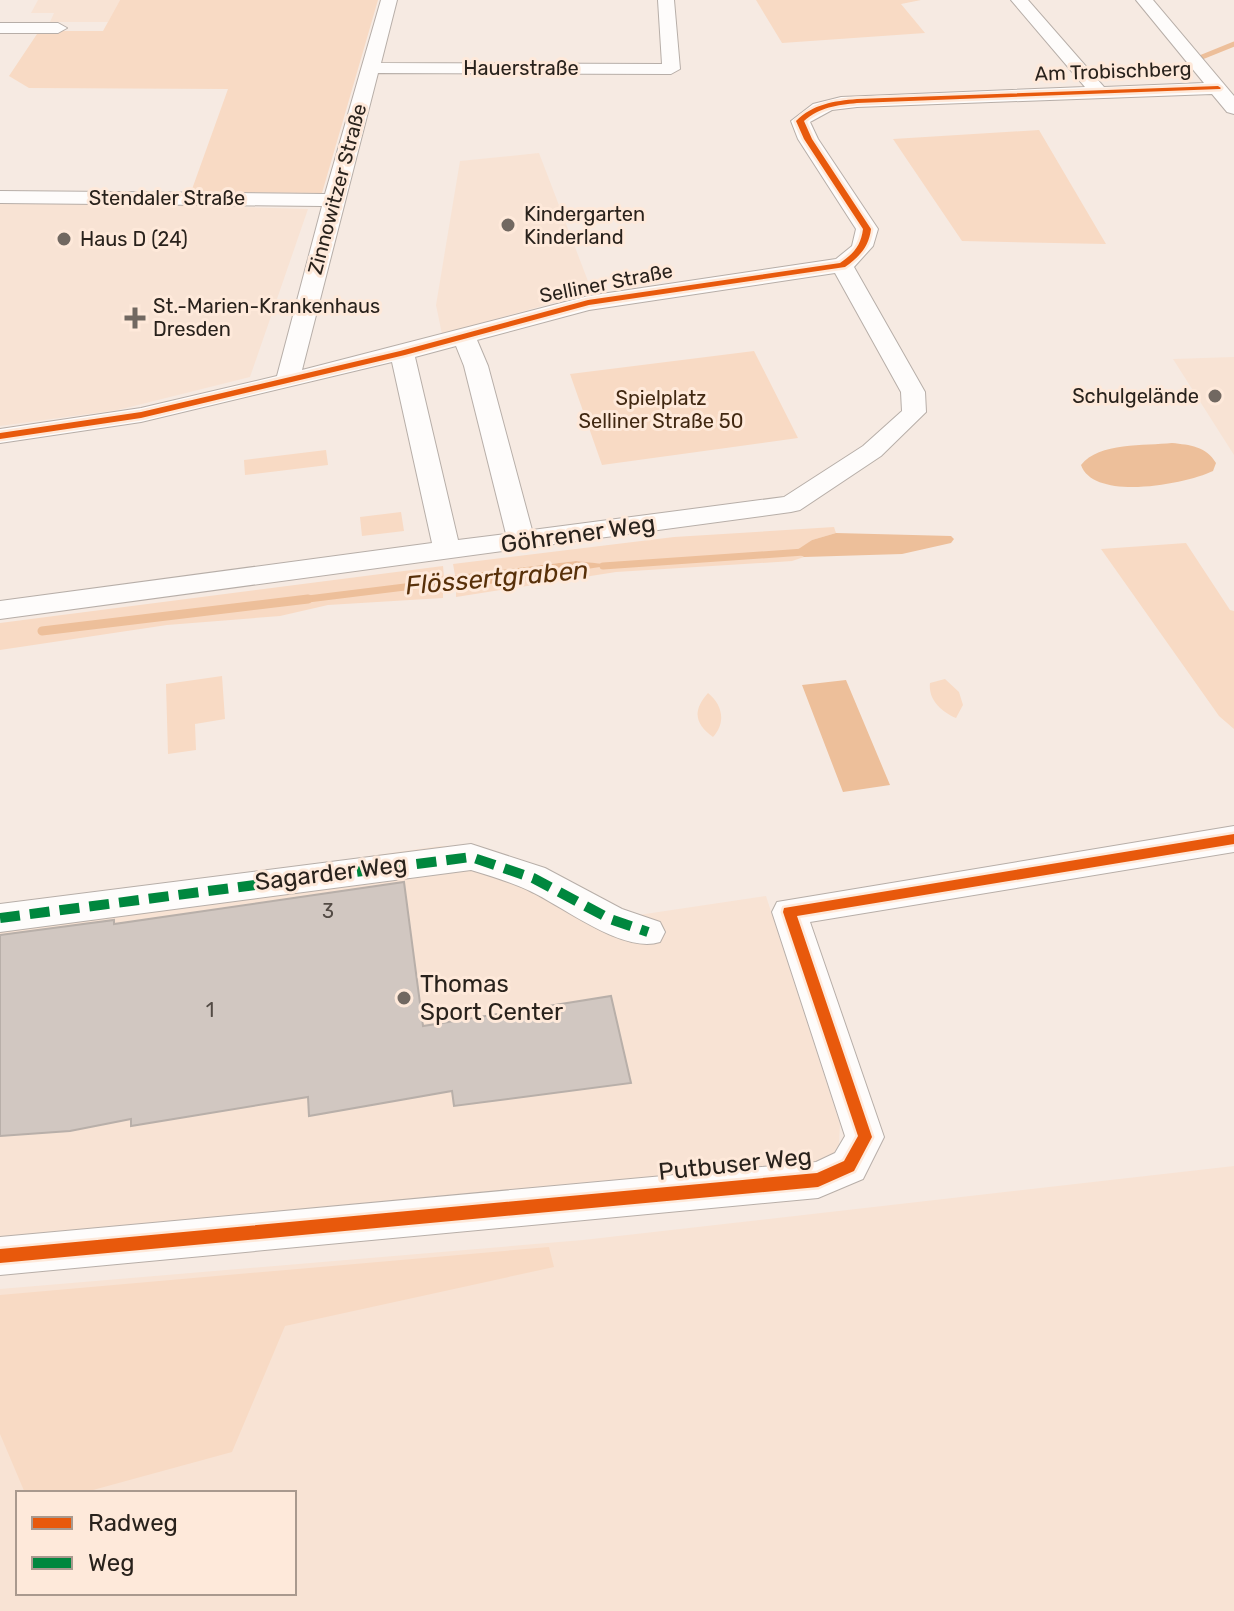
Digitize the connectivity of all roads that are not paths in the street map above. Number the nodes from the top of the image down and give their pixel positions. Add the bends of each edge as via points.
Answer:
1 (389, 0) edge
2 (666, 0) edge
3 (1019, 0) edge
4 (1144, 0) edge
5 (0, 28) edge
6 (58, 28) dead end
7 (371, 68) junction
8 (1218, 88) junction
9 (1098, 91) junction
10 (1234, 108) edge
11 (0, 197) edge
12 (333, 200) junction
13 (842, 265) junction
14 (464, 337) junction
15 (402, 353) junction
16 (288, 379) junction
17 (0, 436) edge
18 (522, 542) junction
19 (447, 552) junction
20 (0, 610) edge
21 (1234, 839) edge
22 (0, 918) edge
23 (648, 932) dead end
24 (0, 1256) edge

1 - 7 street, Zinnowitzer Straße
2 - 7 street, Hauerstraße via 671,69
3 - 9 street, Am Trobischberg
4 - 8 street
5 - 6 street
7 - 12 street, Zinnowitzer Straße
8 - 9 street, Am Trobischberg
8 - 10 street
9 - 13 street, Am Trobischberg via 857,101 811,109 800,121 808,139 867,229 866,243
11 - 12 street, Stendaler Straße
12 - 16 street, Zinnowitzer Straße
13 - 14 street, Selliner Straße via 605,299
13 - 18 street, Göhrener Weg via 913,392 914,412 901,427 791,504
14 - 15 street, Selliner Straße
14 - 18 street
15 - 16 street, Selliner Straße
15 - 19 street
16 - 17 street, Selliner Straße via 141,415
18 - 19 street, Göhrener Weg
19 - 20 street, Göhrener Weg
21 - 24 street, Putbuser Weg via 789,912 865,1137 849,1166 818,1180
22 - 23 street, Sagarder Weg via 471,857 552,886 622,927

